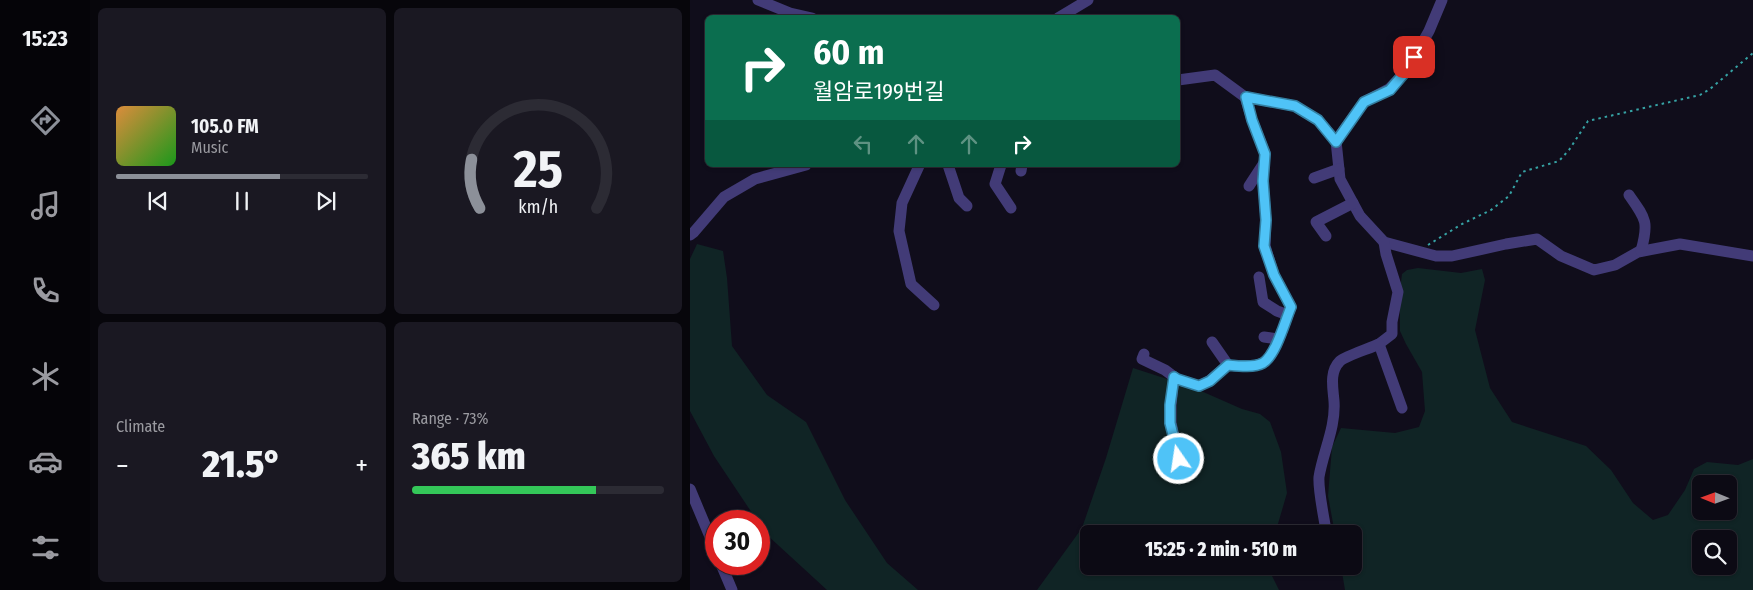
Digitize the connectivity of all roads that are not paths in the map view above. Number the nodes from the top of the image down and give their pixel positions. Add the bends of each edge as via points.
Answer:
1 (758, 0) edge
2 (1088, 0) edge
3 (1442, 0) edge
4 (799, 15) edge
5 (1063, 15) edge
6 (1180, 80) edge
7 (1246, 97) junction
8 (1336, 142) junction
9 (1265, 161) junction
10 (799, 167) edge
11 (917, 167) edge
12 (949, 167) edge
13 (1000, 167) edge
14 (1339, 169) junction
15 (1314, 178) dead end
16 (1249, 186) dead end
17 (1630, 195) dead end
18 (1353, 203) junction
19 (967, 206) dead end
20 (1011, 208) dead end
21 (690, 235) edge
22 (1326, 236) dead end
23 (1384, 242) junction
24 (1641, 251) junction
25 (1753, 256) edge
26 (1259, 277) dead end
27 (934, 305) dead end
28 (1288, 315) junction
29 (1264, 337) dead end
30 (1278, 339) junction
31 (1212, 342) dead end
32 (1379, 344) junction
33 (1144, 354) dead end
34 (1228, 365) junction
35 (1174, 377) junction
36 (1402, 408) dead end
37 (1179, 459) dead end
38 (690, 489) edge
39 (705, 525) edge
40 (1325, 525) edge
41 (726, 575) edge
42 (732, 590) edge

1 - 4 street
2 - 5 street
3 - 8 street via 1407,70 1390,90 1364,102
6 - 7 street via 1214,75
7 - 8 street via 1295,106 1318,120
7 - 9 street
8 - 14 street
9 - 16 street
9 - 28 street via 1264,246 1274,275 1291,307
10 - 21 street via 755,179 724,197
11 - 27 street via 902,203 899,231 911,284
12 - 19 street via 959,198
13 - 20 street via 995,184
14 - 15 street
14 - 18 street via 1340,179
17 - 24 street via 1645,218
18 - 22 street via 1316,222
18 - 23 street via 1360,216
23 - 24 street via 1436,256 1452,256 1537,239 1561,256 1594,270 1615,265
23 - 32 street via 1398,292 1392,334
24 - 25 street via 1680,244
26 - 28 street via 1263,302
28 - 30 street
29 - 30 street
30 - 34 street via 1271,356 1262,364
31 - 34 street
32 - 36 street
32 - 40 street via 1341,361 1333,374 1333,417 1319,478
33 - 35 street via 1142,359
34 - 35 street via 1199,386
35 - 37 street via 1170,423
38 - 39 street
41 - 42 street

